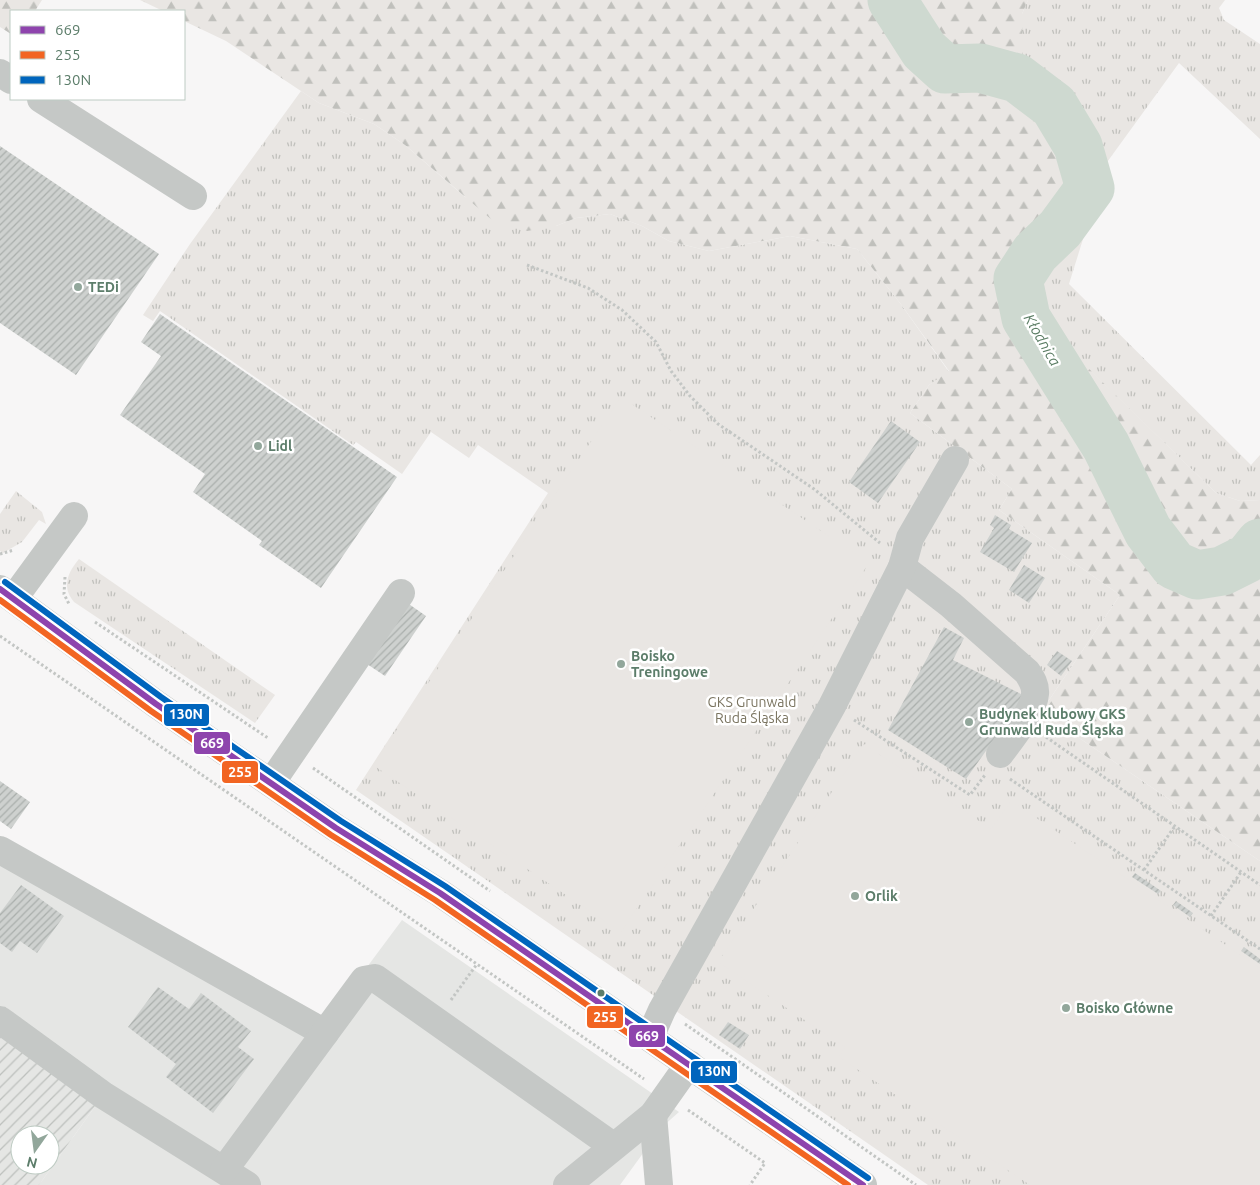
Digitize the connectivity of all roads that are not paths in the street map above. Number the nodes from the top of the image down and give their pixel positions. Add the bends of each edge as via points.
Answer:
1 (43, 100) edge
2 (193, 196) dead end
3 (955, 460) dead end
4 (74, 516) dead end
5 (902, 567) junction
6 (401, 593) dead end
7 (7, 594) edge
8 (1000, 754) road end
9 (271, 783) junction
10 (0, 850) edge
11 (0, 1020) edge
12 (325, 1033) junction
13 (650, 1038) junction
14 (689, 1064) junction
15 (660, 1105) junction
16 (613, 1146) junction
17 (224, 1170) junction
18 (247, 1185) edge
19 (567, 1185) edge
20 (659, 1185) edge
21 (863, 1185) edge

1 - 2 street
3 - 5 street via 910,538
4 - 7 street
5 - 8 street via 952,605 1032,680 1036,693 1032,705
5 - 13 street via 832,706 662,1010
6 - 9 street
7 - 9 street via 156,704
9 - 13 street via 440,893
10 - 12 street
11 - 17 street via 103,1095
12 - 16 street via 364,980 375,978
12 - 17 street
13 - 14 street
14 - 15 street
14 - 21 street
15 - 16 street
15 - 20 street
16 - 19 street
17 - 18 street

